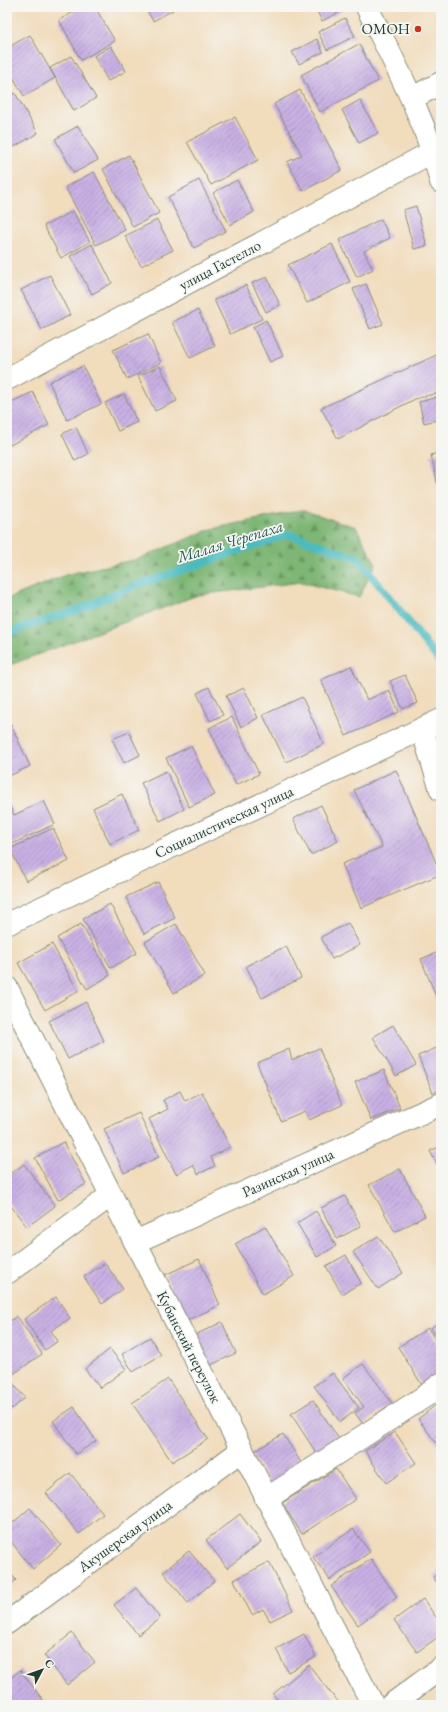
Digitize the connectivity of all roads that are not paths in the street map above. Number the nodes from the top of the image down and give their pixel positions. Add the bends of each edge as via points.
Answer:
1 (366, 7) edge
2 (441, 83) edge
3 (412, 98) junction
4 (434, 151) junction
5 (441, 182) edge
6 (7, 379) edge
7 (432, 724) edge
8 (441, 790) edge
9 (7, 924) edge
10 (7, 988) edge
11 (441, 1104) edge
12 (111, 1195) junction
13 (135, 1242) junction
14 (7, 1273) edge
15 (441, 1384) edge
16 (242, 1450) junction
17 (266, 1499) junction
18 (7, 1623) edge
19 (441, 1668) edge
20 (373, 1705) edge
21 (391, 1705) edge

1 - 3 street
2 - 3 street
3 - 4 street
4 - 5 street
4 - 6 street, улица Гастелло
7 - 8 street
7 - 9 street, Социалистическая улица
10 - 12 street, Кубанский переулок
11 - 13 street, Разинская улица
12 - 13 street, Кубанский переулок
12 - 14 street
13 - 16 street, Кубанский переулок
15 - 17 street
16 - 17 street, Кубанский переулок
16 - 18 street, Акушерская улица
17 - 20 street, Кубанский переулок
19 - 21 street

